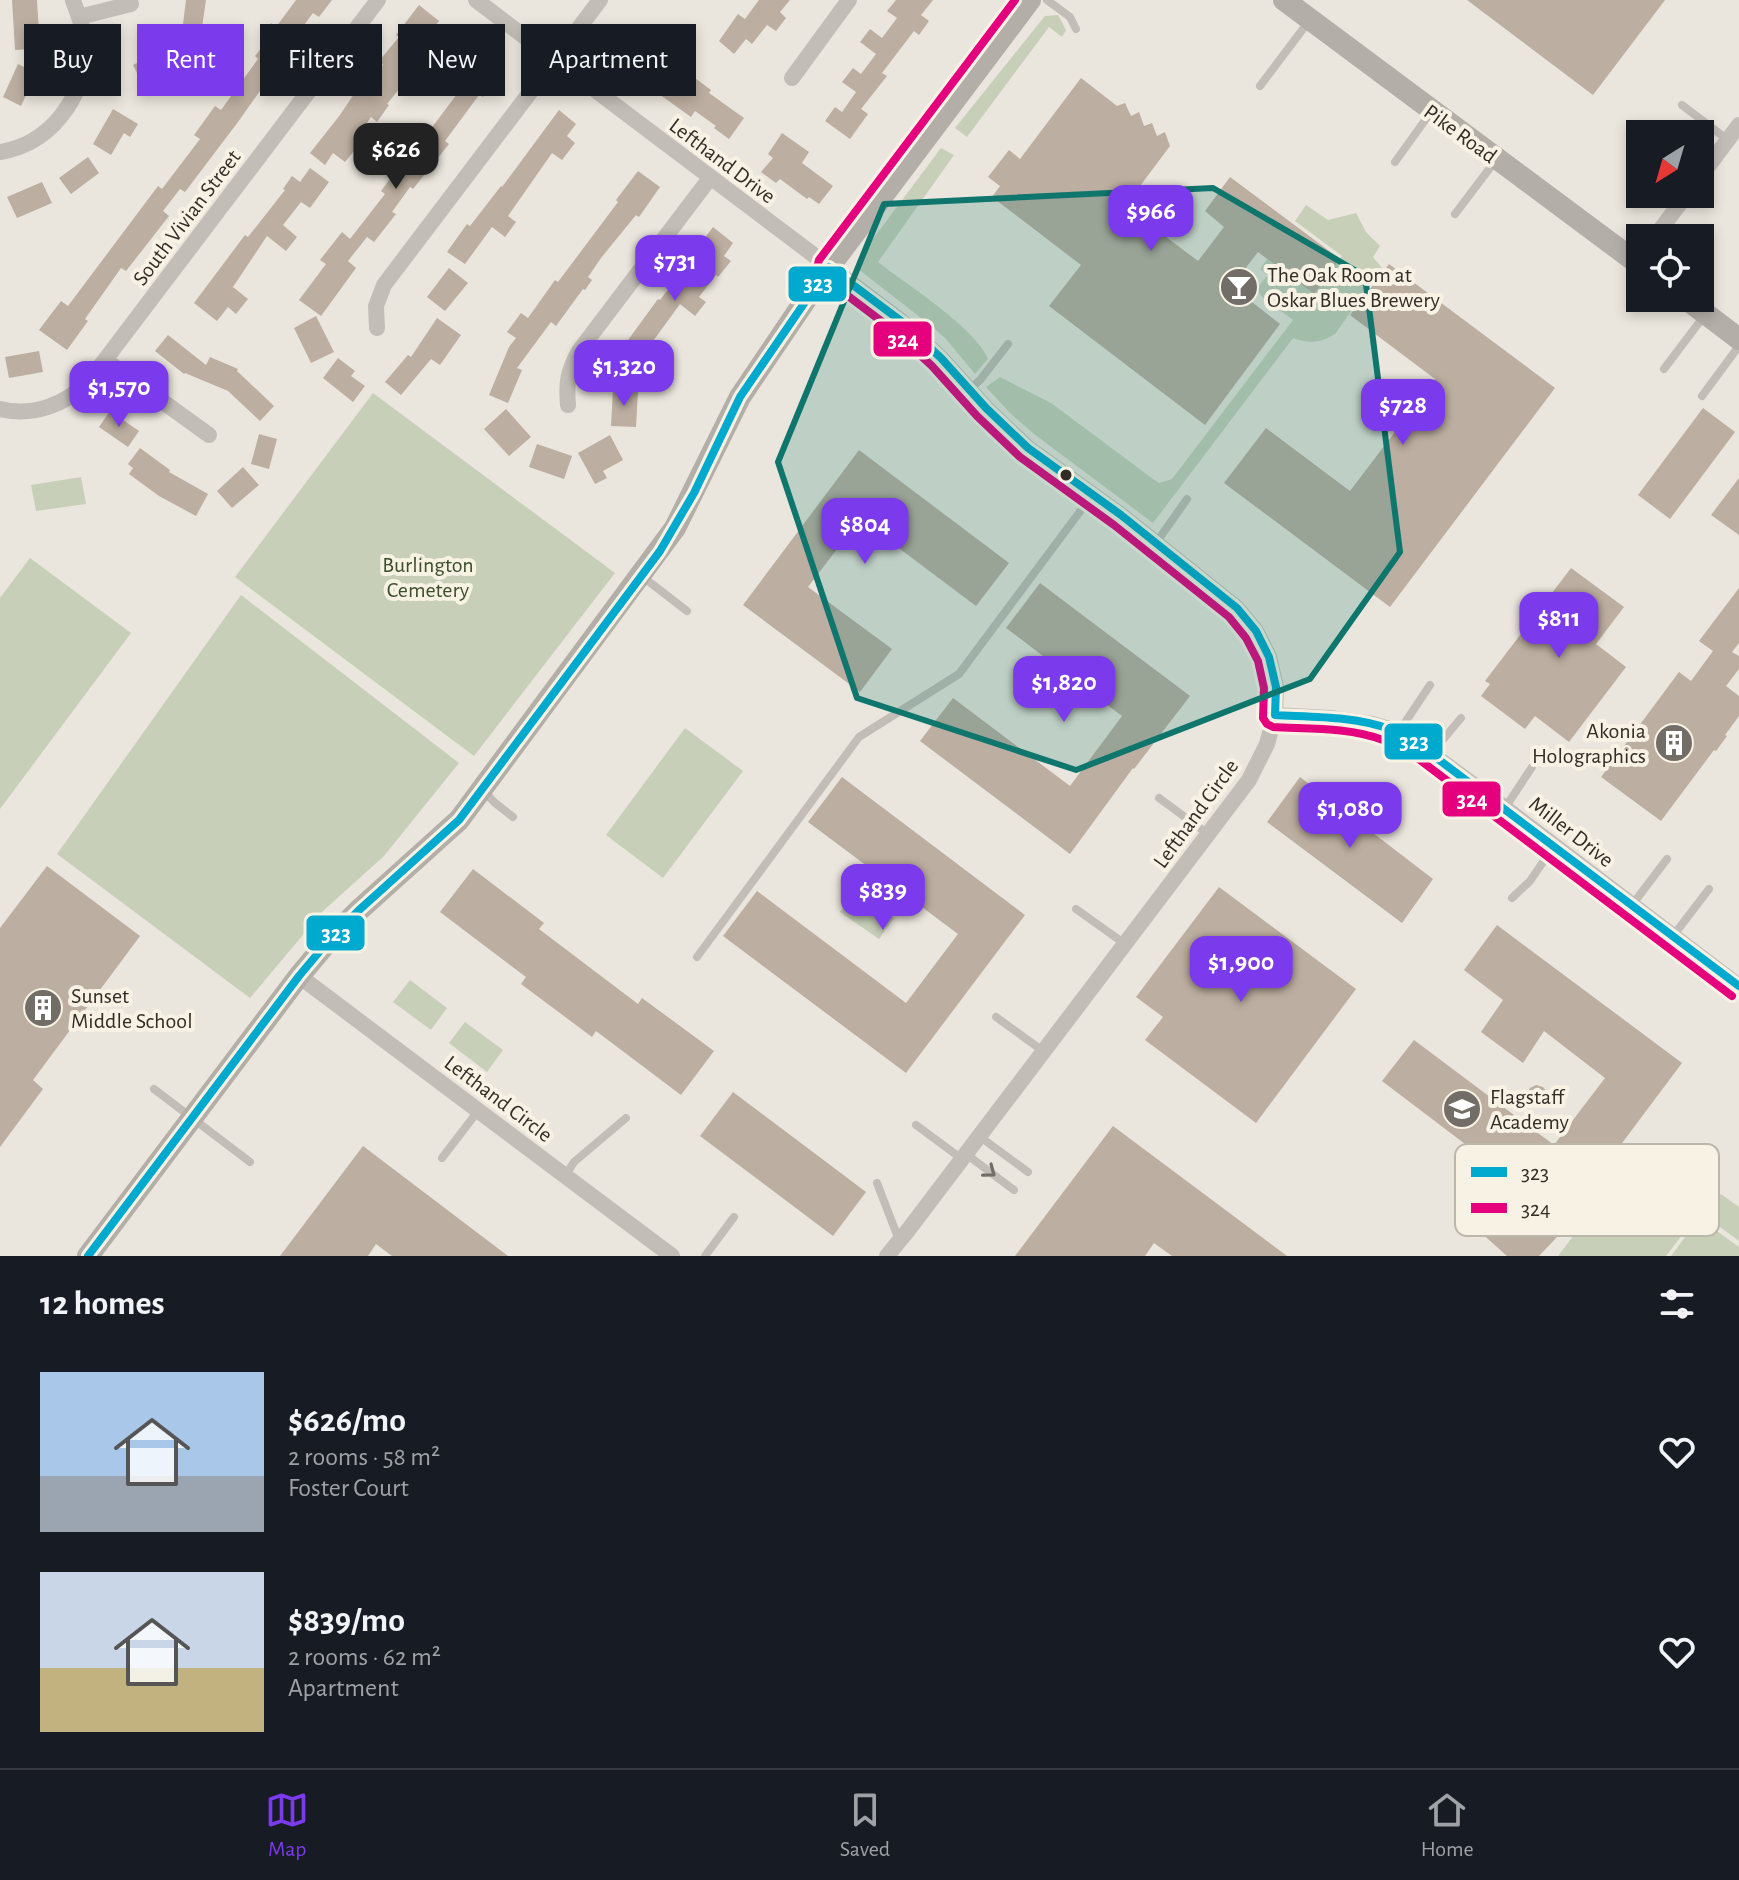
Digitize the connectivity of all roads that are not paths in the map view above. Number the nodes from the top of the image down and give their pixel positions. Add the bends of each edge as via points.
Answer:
1 (73, 0) edge
2 (378, 0) edge
3 (476, 0) edge
4 (600, 0) edge
5 (849, 0) edge
6 (1030, 0) edge
7 (1047, 0) edge
8 (1284, 0) edge
9 (131, 4) dead end
10 (79, 17) junction
11 (1309, 20) junction
12 (581, 24) edge
13 (1076, 29) dead end
14 (521, 34) edge
15 (792, 78) dead end
16 (1260, 86) dead end
17 (526, 96) edge
18 (603, 96) edge
19 (1682, 105) dead end
20 (1432, 112) junction
21 (1739, 125) edge
22 (1728, 140) junction
23 (0, 152) edge
24 (1714, 158) edge
25 (1497, 159) junction
26 (1395, 162) dead end
27 (710, 178) junction
28 (1455, 214) dead end
29 (1626, 252) edge
30 (829, 267) junction
31 (1703, 312) edge
32 (1706, 314) junction
33 (377, 328) dead end
34 (1739, 339) edge
35 (1008, 344) dead end
36 (1739, 346) edge
37 (105, 360) junction
38 (1664, 369) dead end
39 (969, 390) junction
40 (1702, 396) dead end
41 (568, 405) dead end
42 (0, 409) edge
43 (209, 435) dead end
44 (1093, 494) junction
45 (1187, 499) dead end
46 (1156, 543) junction
47 (642, 576) junction
48 (687, 611) dead end
49 (1430, 685) dead end
50 (1275, 715) junction
51 (1461, 718) dead end
52 (1398, 733) junction
53 (1431, 754) junction
54 (1532, 767) dead end
55 (482, 789) junction
56 (1159, 798) dead end
57 (1505, 808) junction
58 (513, 817) dead end
59 (1208, 834) junction
60 (1554, 846) junction
61 (1667, 859) dead end
62 (1709, 889) dead end
63 (1512, 898) dead end
64 (1632, 905) junction
65 (1076, 909) dead end
66 (1673, 937) junction
67 (1125, 944) junction
68 (697, 957) dead end
69 (299, 976) junction
70 (1739, 986) edge
71 (996, 1017) dead end
72 (1043, 1052) junction
73 (154, 1089) dead end
74 (478, 1111) junction
75 (192, 1118) junction
76 (626, 1118) dead end
77 (916, 1125) dead end
78 (979, 1136) junction
79 (964, 1157) junction
80 (442, 1158) dead end
81 (250, 1162) dead end
82 (1028, 1172) dead end
83 (565, 1176) junction
84 (877, 1183) dead end
85 (1014, 1190) dead end
86 (734, 1217) dead end
87 (899, 1241) junction
88 (88, 1256) edge
89 (672, 1256) edge
90 (705, 1256) edge
91 (887, 1256) edge

1 - 10 street
2 - 37 street, South Vivian Street
3 - 14 street, Lefthand Drive
4 - 12 street
5 - 15 street
6 - 30 street
7 - 13 lane via 1070,17
8 - 11 street, Pike Road
9 - 10 street
10 - 23 street via 85,48 74,98 37,139
11 - 16 lane
11 - 20 street, Pike Road
17 - 33 street via 384,285 376,306
18 - 27 street, Lefthand Drive
19 - 22 lane
20 - 25 street, Pike Road
20 - 26 lane
21 - 22 street
22 - 24 street
25 - 28 lane
25 - 29 street, Pike Road
27 - 30 street, Lefthand Drive
27 - 41 street via 579,351 570,368
30 - 39 street, Lefthand Circle via 901,321
30 - 47 street via 740,397 675,528
31 - 32 street
32 - 34 street
32 - 38 lane
35 - 39 lane
36 - 40 lane
37 - 42 street, South Vivian Street via 79,391 57,405 31,412
37 - 43 street
39 - 44 street, Lefthand Circle via 1028,448
44 - 46 street, Lefthand Circle
44 - 68 lane via 959,674 859,737
45 - 46 lane
46 - 50 street, Lefthand Circle via 1237,608 1256,631 1276,687
47 - 48 lane
47 - 55 street
49 - 52 lane
50 - 52 street, Miller Drive via 1372,724
50 - 59 street, Lefthand Circle via 1249,780
51 - 53 lane
52 - 53 street, Miller Drive
53 - 57 street, Miller Drive
54 - 57 lane
55 - 58 lane
55 - 69 street via 459,820 358,911
56 - 59 lane
57 - 60 street, Miller Drive
59 - 67 street, Lefthand Circle
60 - 63 lane
60 - 64 street, Miller Drive
61 - 64 lane
62 - 66 lane
64 - 66 street, Miller Drive
65 - 67 lane
66 - 70 street, Miller Drive
67 - 72 street, Lefthand Circle
69 - 74 street, Lefthand Circle
69 - 75 street
71 - 72 lane
72 - 78 street, Lefthand Circle
73 - 75 lane
74 - 80 lane
74 - 83 street, Lefthand Circle
75 - 81 lane
75 - 88 street
76 - 83 lane
77 - 79 lane
78 - 79 street, Lefthand Circle
78 - 82 lane
79 -> 85 lane
79 - 87 street, Lefthand Circle
83 - 89 street, Lefthand Circle
84 - 87 lane
86 - 90 lane
87 - 91 street, Lefthand Circle

